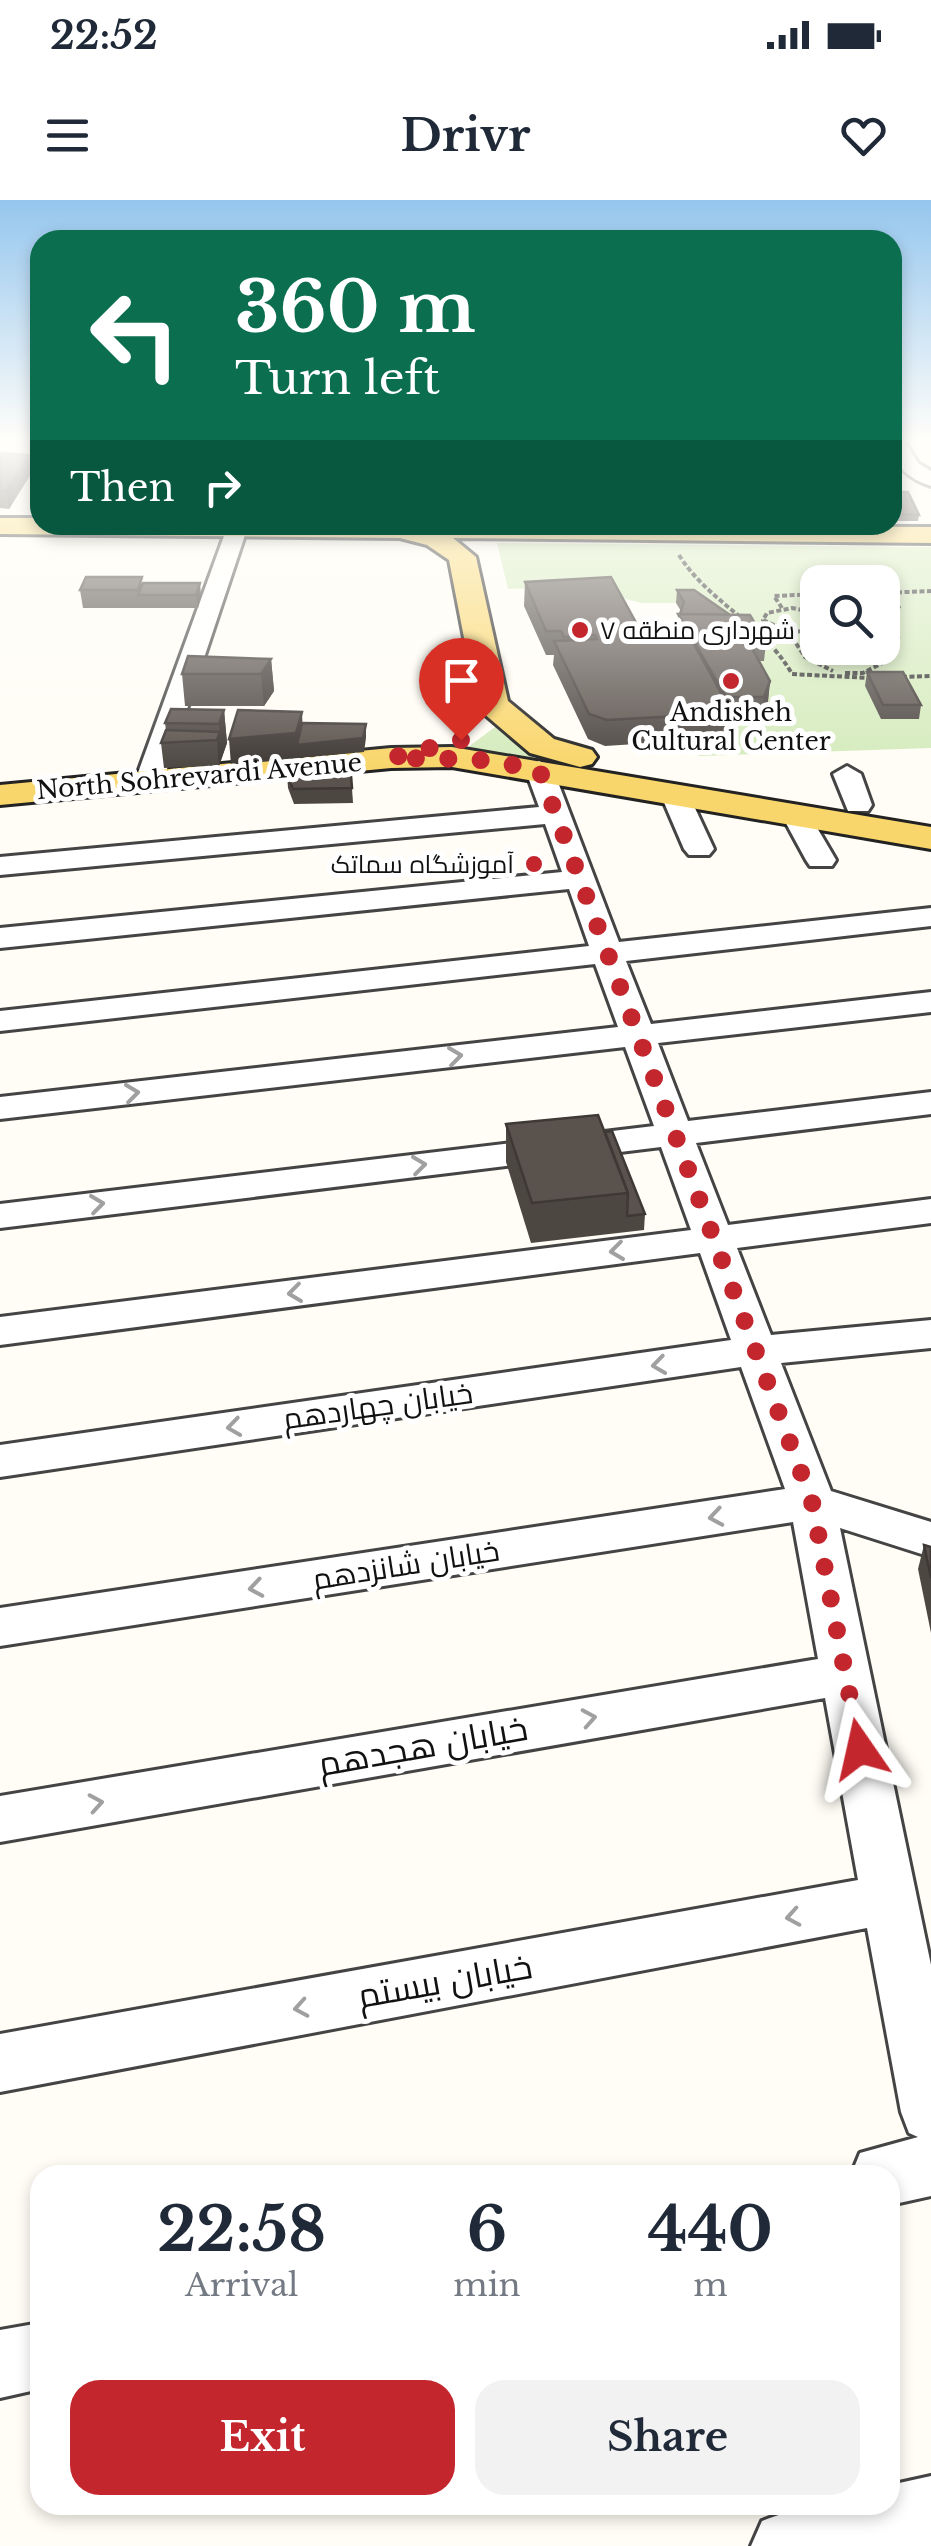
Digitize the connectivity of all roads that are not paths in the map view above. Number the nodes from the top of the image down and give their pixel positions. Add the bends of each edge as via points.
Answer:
1 (228, 551) edge
2 (454, 551) edge
3 (476, 551) edge
4 (466, 570) junction
5 (493, 705) junction
6 (391, 758) junction
7 (551, 762) junction
8 (149, 781) junction
9 (674, 793) junction
10 (0, 795) edge
11 (556, 814) junction
12 (795, 814) junction
13 (931, 818) edge
14 (931, 838) edge
15 (699, 849) dead end
16 (821, 860) dead end
17 (0, 866) edge
18 (580, 879) junction
19 (931, 917) edge
20 (0, 938) edge
21 (608, 953) junction
22 (931, 1002) edge
23 (0, 1020) edge
24 (638, 1035) junction
25 (931, 1103) edge
26 (0, 1108) edge
27 (675, 1134) junction
28 (931, 1211) edge
29 (0, 1216) edge
30 (714, 1238) junction
31 (0, 1331) edge
32 (931, 1334) edge
33 (756, 1351) junction
34 (0, 1461) edge
35 (812, 1502) junction
36 (931, 1540) edge
37 (0, 1627) edge
38 (845, 1674) junction
39 (0, 1819) edge
40 (889, 1899) junction
41 (0, 2064) edge
42 (931, 2112) edge
43 (931, 2164) edge
44 (900, 2171) edge
45 (30, 2358) edge
46 (0, 2364) edge
47 (931, 2511) edge
48 (787, 2546) edge

1 - 8 street
2 - 4 main road
3 - 4 main road
4 - 5 main road
5 - 6 main road via 461,740
5 - 7 main road
6 - 7 main road, North Sohrevardi Avenue
6 - 8 main road, North Sohrevardi Avenue
7 - 9 main road, North Sohrevardi Avenue
7 - 11 street
7 - 13 main road, North Sohrevardi Avenue via 853,790
8 - 10 main road, North Sohrevardi Avenue
9 - 12 main road, North Sohrevardi Avenue
9 - 15 street
11 - 17 street
11 - 18 street
12 - 14 main road, North Sohrevardi Avenue
12 - 16 street
18 - 20 street
18 - 21 street
19 - 21 street
21 - 23 street
21 - 24 street
22 - 24 street
26 -> 24 street
24 - 27 street
25 - 27 street
29 -> 27 street
27 - 30 street
28 - 30 street
30 -> 31 street
30 - 33 street
32 - 33 street, خیابان چهاردهم
33 -> 34 street, خیابان چهاردهم
33 - 35 street
35 - 36 street
35 -> 37 street, خیابان شانزدهم
35 - 38 street
39 -> 38 street, خیابان هجدهم
38 - 40 street
40 -> 41 street, خیابان بیستم
40 - 42 street
43 - 44 street
45 - 46 street
47 - 48 street

